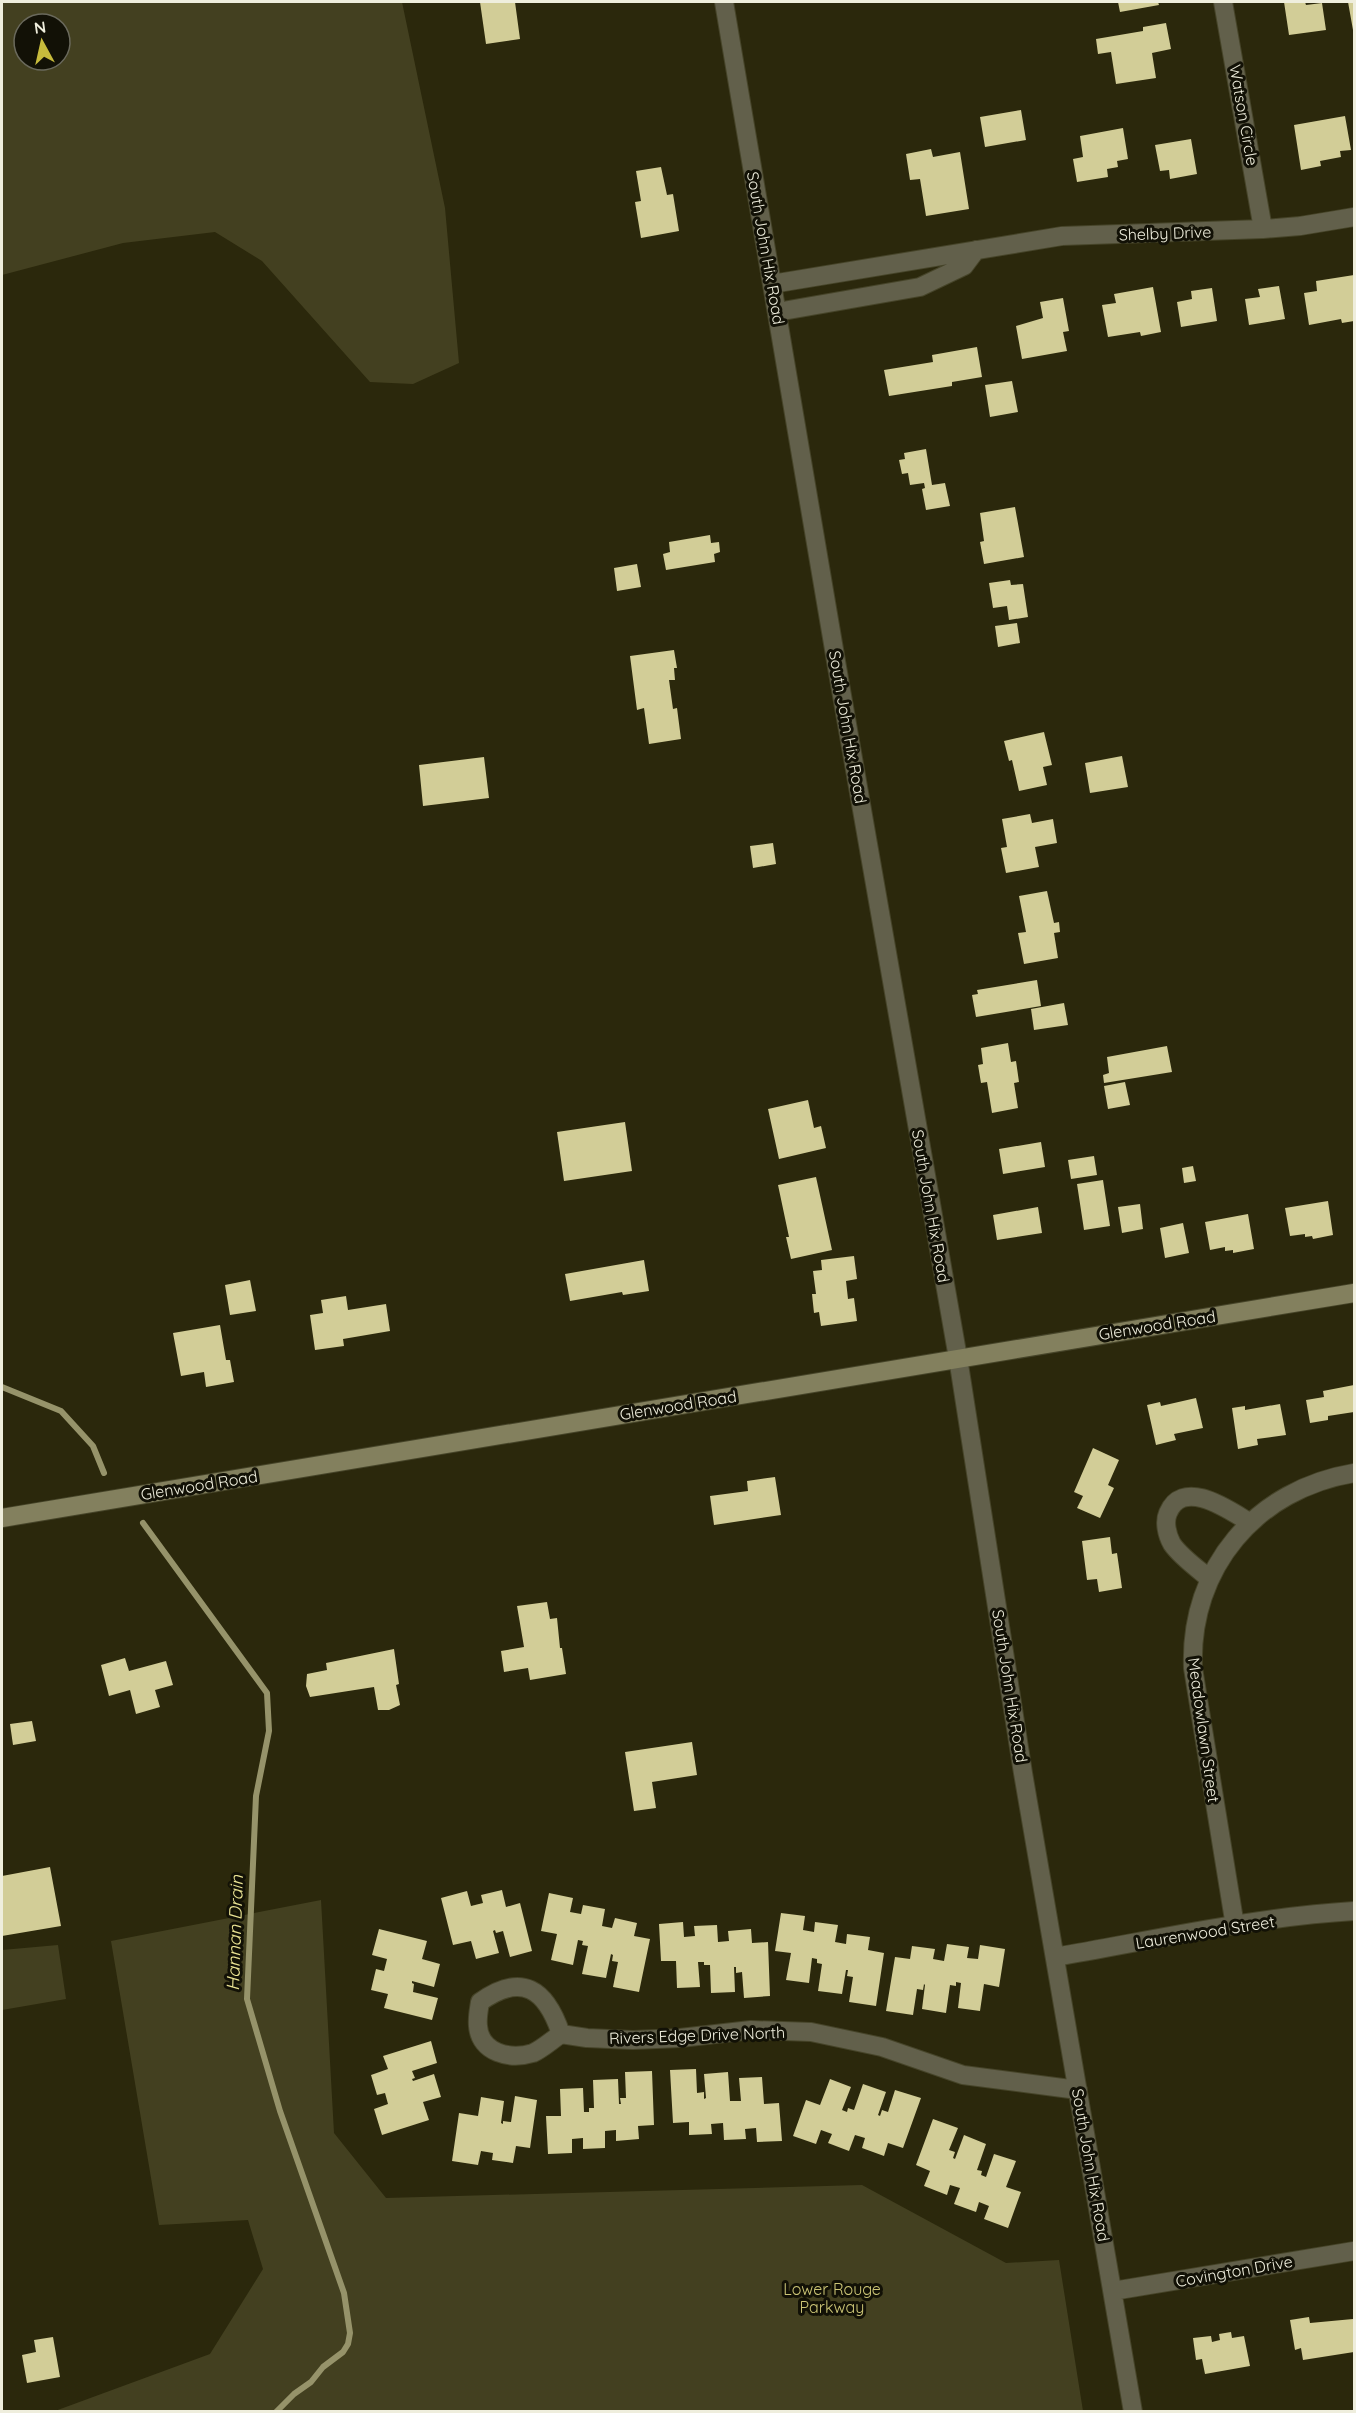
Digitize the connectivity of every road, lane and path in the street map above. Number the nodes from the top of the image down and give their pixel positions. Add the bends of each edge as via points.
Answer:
1 (724, 2) edge
2 (1223, 2) edge
3 (1354, 217) edge
4 (1263, 229) junction
5 (976, 250) junction
6 (772, 284) junction
7 (777, 312) junction
8 (1354, 1293) edge
9 (957, 1358) junction
10 (1354, 1473) edge
11 (2, 1518) edge
12 (1249, 1522) junction
13 (1210, 1579) junction
14 (1354, 1911) edge
15 (1235, 1926) junction
16 (1055, 1957) junction
17 (561, 2034) junction
18 (1078, 2091) junction
19 (1354, 2251) edge
20 (1113, 2291) junction
21 (1133, 2412) edge

1 - 6 street, South John Hix Road
2 - 4 street, Watson Circle
3 - 4 street, Shelby Drive
4 - 5 street, Shelby Drive via 1062,236
5 - 6 street, Shelby Drive
5 - 7 street via 964,266 920,287
6 - 7 street, South John Hix Road
7 - 9 street, South John Hix Road
8 - 9 street, Glenwood Road
9 - 11 street, Glenwood Road
9 - 16 street, South John Hix Road
10 - 12 street, Meadowlawn Street via 1305,1486
12 - 13 street, Meadowlawn Street via 1227,1548
12 - 13 street via 1219,1504 1196,1497 1186,1497 1168,1512 1166,1523 1173,1545
13 - 15 street, Meadowlawn Street via 1194,1637 1193,1668
14 - 15 street, Laurenwood Street
15 - 16 street, Laurenwood Street
16 - 18 street, South John Hix Road
17 - 17 street via 535,2052 514,2056 492,2051 482,2040 478,2025 480,2002 512,1986 530,1989 546,2000
17 - 18 street, Rivers Edge Drive North via 633,2040 751,2030 811,2032 882,2047 963,2075
18 - 20 street, South John Hix Road
19 - 20 street, Covington Drive
20 - 21 street, South John Hix Road

